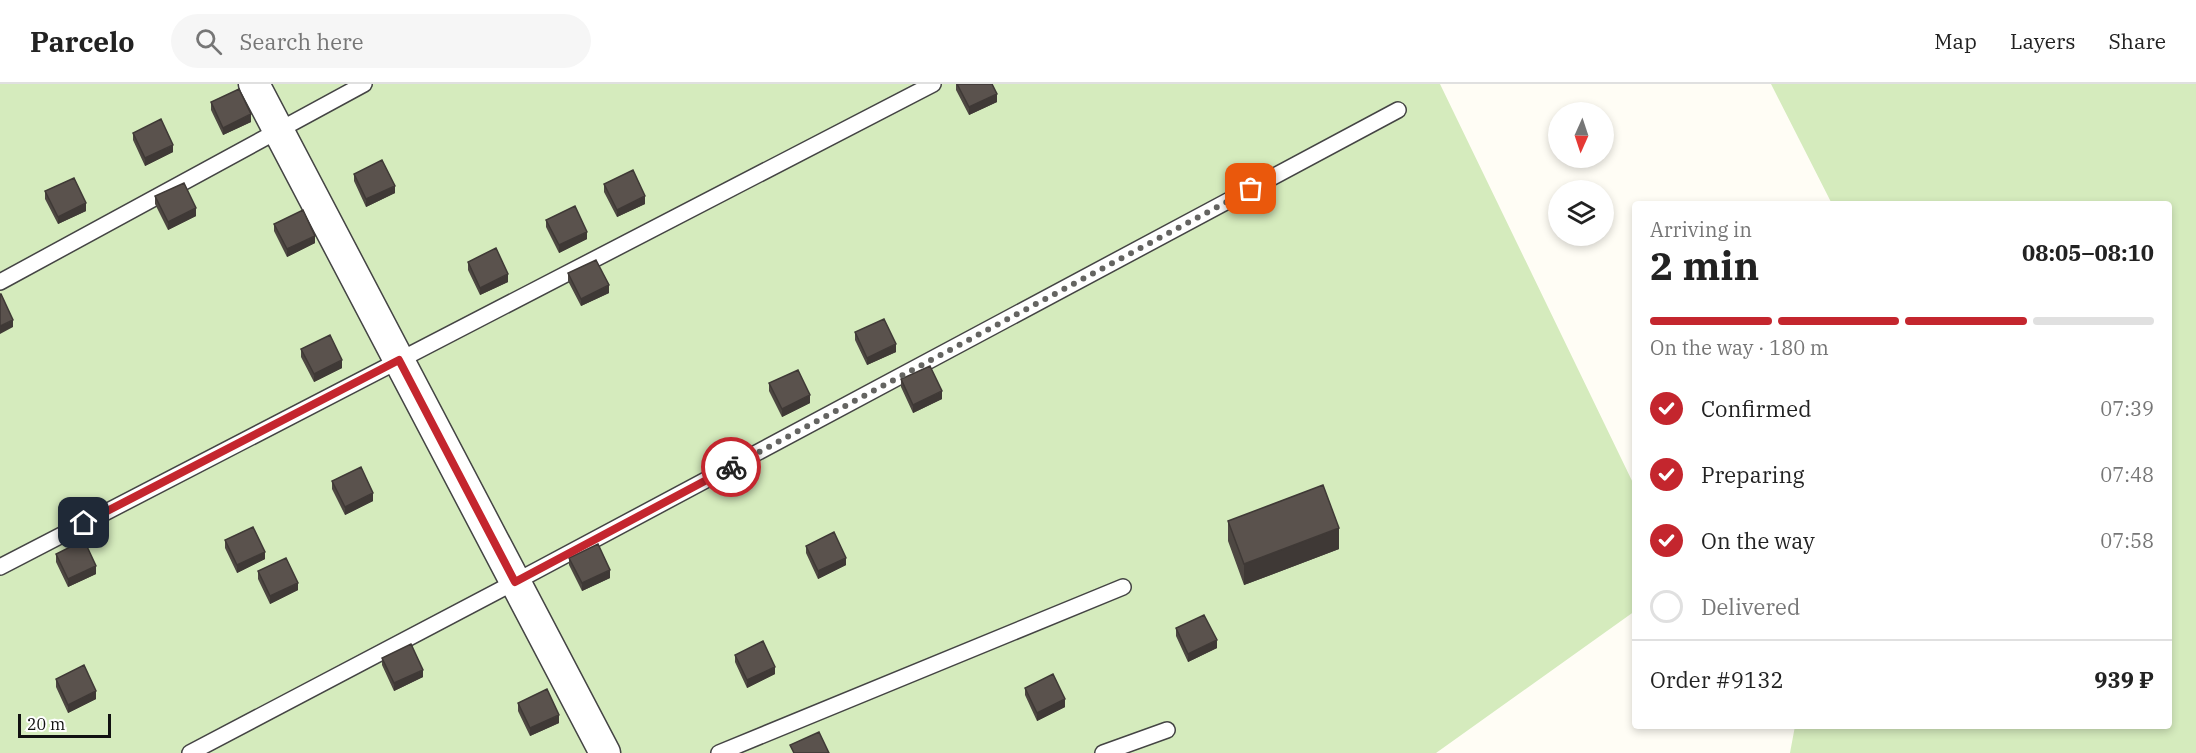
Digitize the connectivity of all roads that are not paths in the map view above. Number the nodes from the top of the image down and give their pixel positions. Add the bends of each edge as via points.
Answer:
1 (254, 84) edge
2 (364, 84) edge
3 (933, 84) edge
4 (1398, 110) dead end
5 (278, 130) junction
6 (0, 282) edge
7 (399, 360) junction
8 (0, 567) edge
9 (515, 582) junction
10 (1123, 587) dead end
11 (1167, 730) dead end
12 (190, 753) edge
13 (604, 753) edge
14 (719, 753) edge
15 (1103, 753) edge

1 - 5 street
2 - 5 lane
3 - 7 lane
4 - 9 lane
5 - 6 lane
5 - 7 street
7 - 8 lane
7 - 9 street
9 - 12 lane
9 - 13 street
10 - 14 lane
11 - 15 lane

